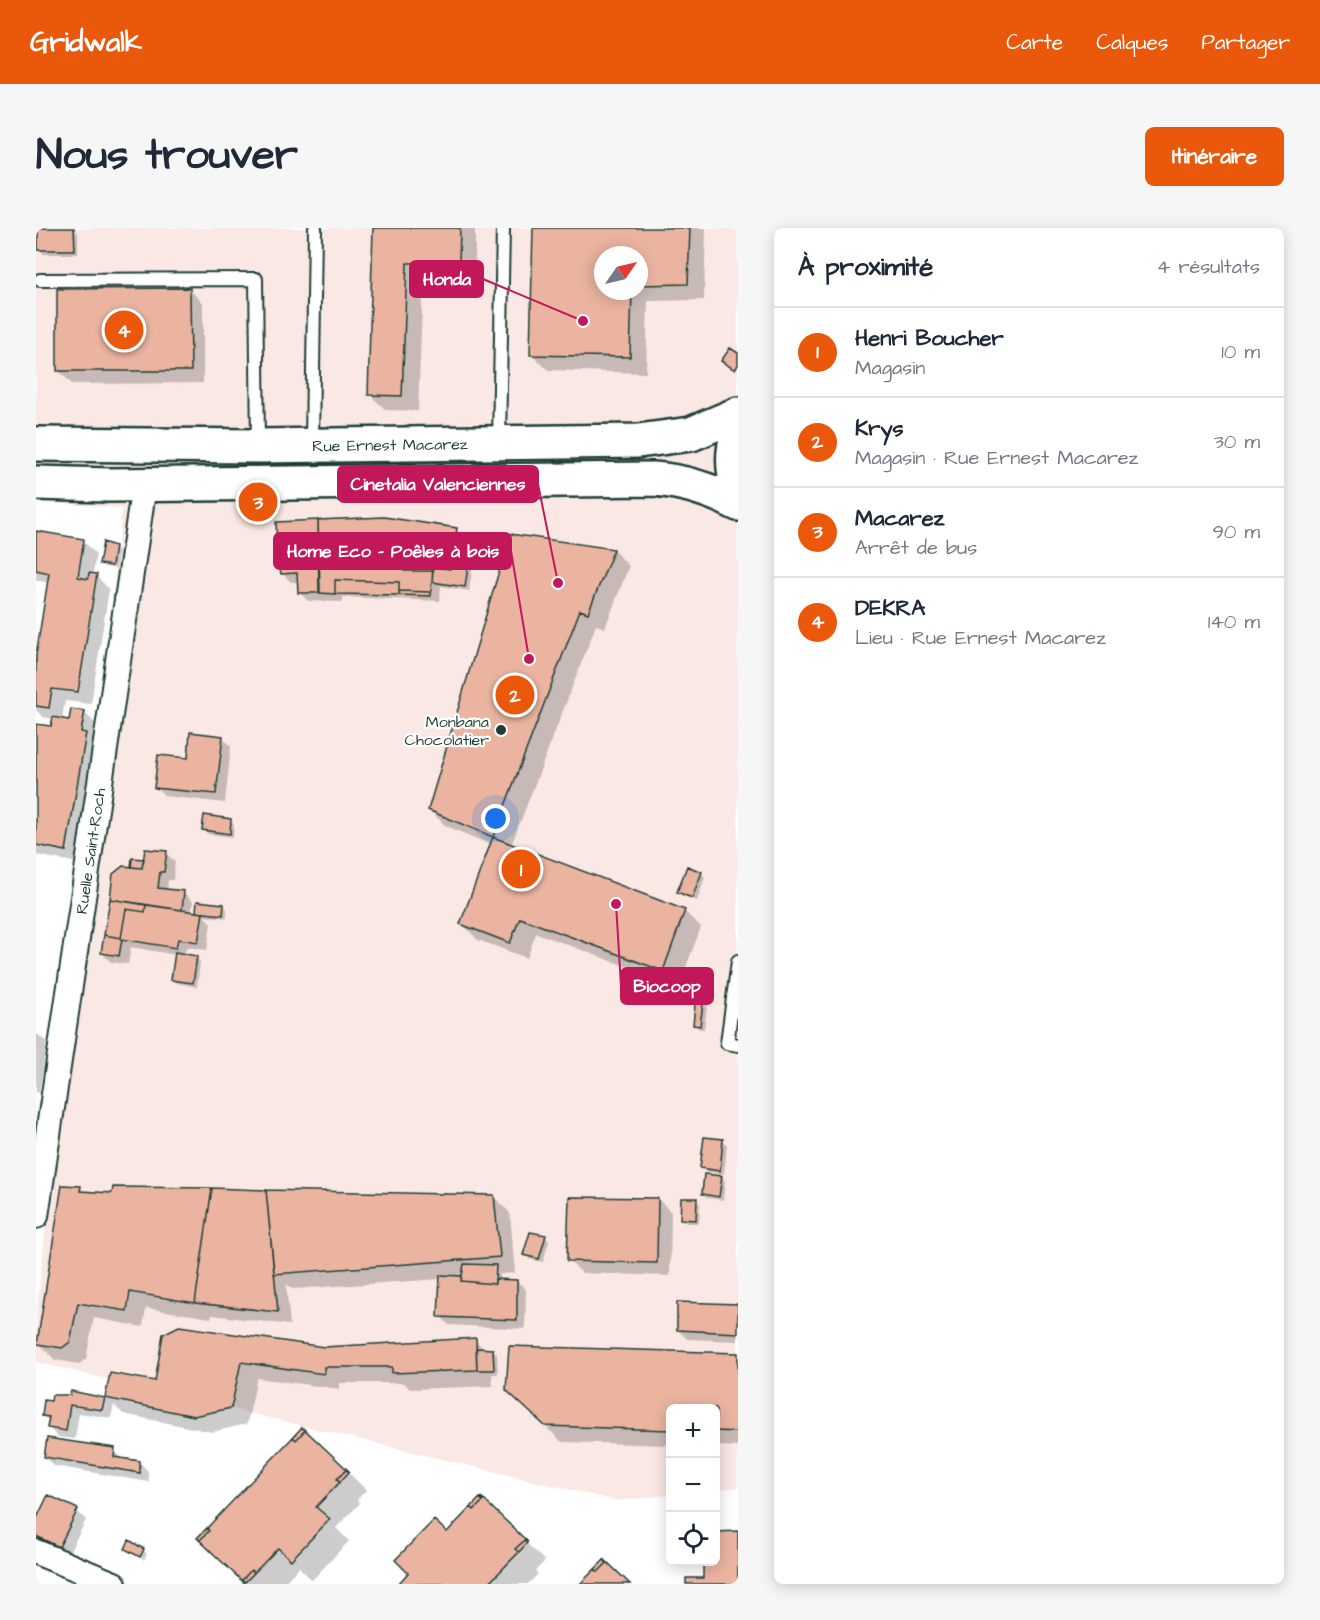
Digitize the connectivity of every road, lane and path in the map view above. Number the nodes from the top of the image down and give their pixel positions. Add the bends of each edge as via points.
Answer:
1 (315, 228) edge
2 (503, 228) edge
3 (40, 280) dead end
4 (738, 414) edge
5 (738, 432) edge
6 (499, 442) junction
7 (36, 444) edge
8 (312, 445) junction
9 (258, 446) junction
10 (36, 483) edge
11 (144, 485) junction
12 (738, 488) edge
13 (738, 504) edge
14 (738, 961) edge
15 (738, 1045) edge
16 (36, 1216) edge
17 (36, 1552) edge
18 (114, 1584) edge

1 - 8 lane
2 - 6 lane
3 - 9 lane via 256,279
4 - 6 main road, Rue Ernest Macarez via 691,434 656,440
5 - 12 main road via 733,463
6 - 8 main road, Rue Ernest Macarez
7 - 9 main road, Rue Ernest Macarez
8 - 9 main road, Rue Ernest Macarez
10 - 11 main road
11 - 13 main road via 653,479 706,489
11 - 16 street, Ruelle Saint-Roch
14 - 15 lane via 727,1043
17 - 18 street

